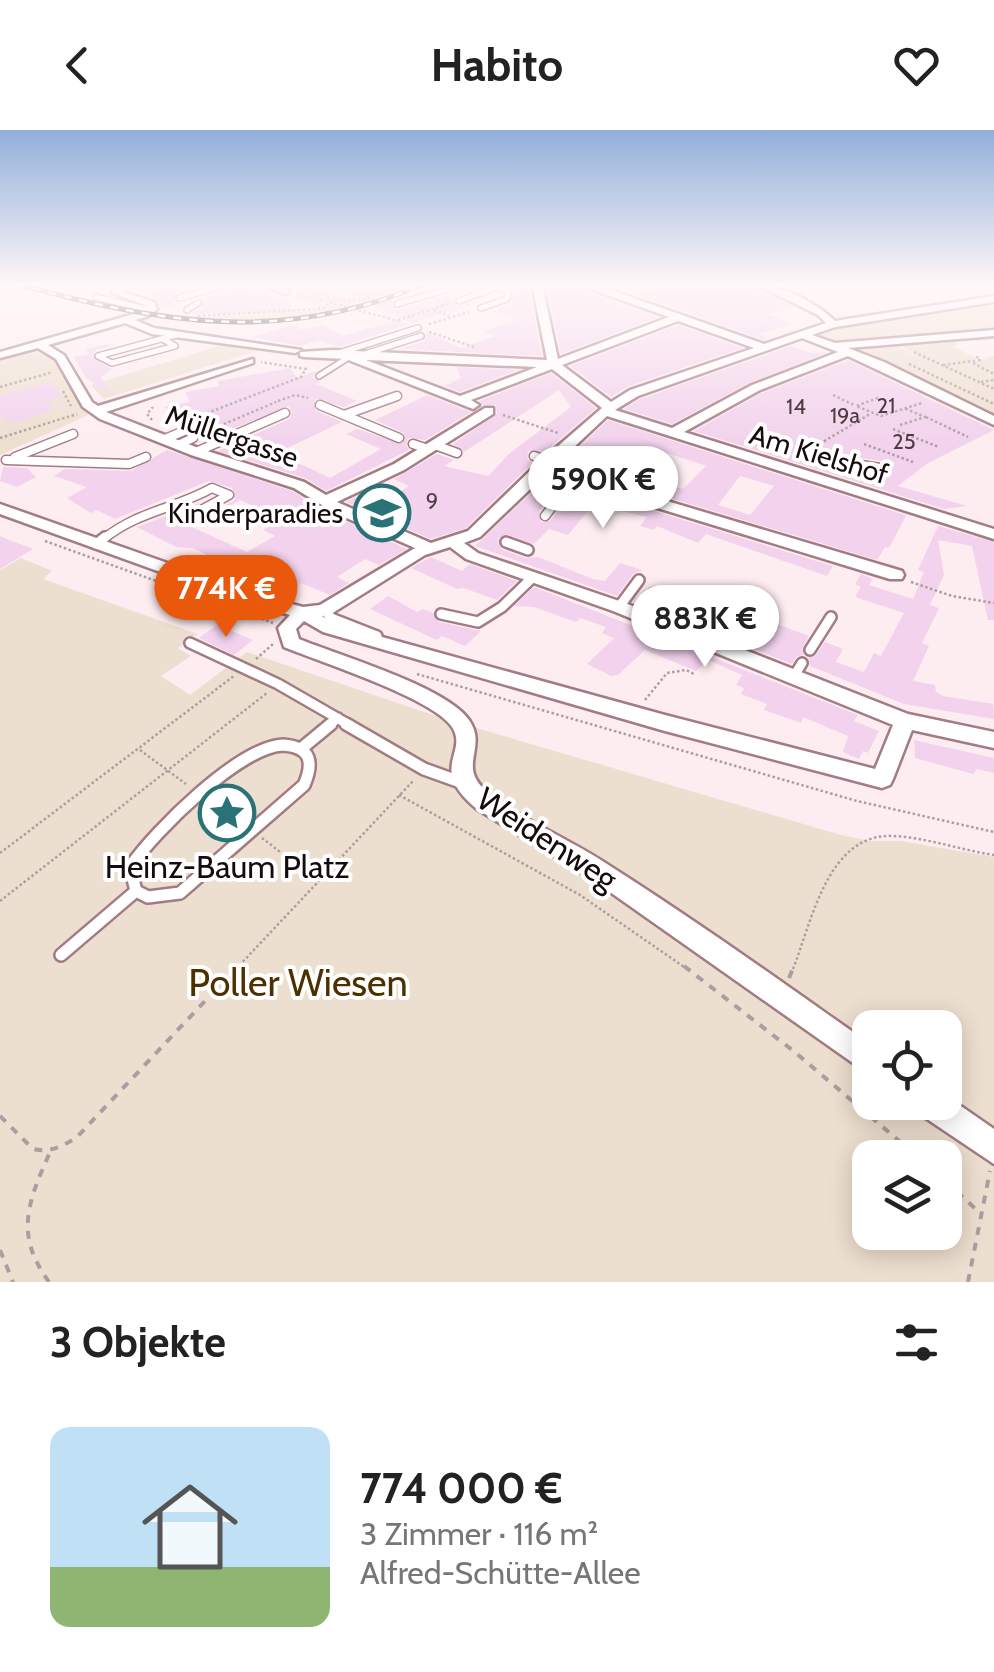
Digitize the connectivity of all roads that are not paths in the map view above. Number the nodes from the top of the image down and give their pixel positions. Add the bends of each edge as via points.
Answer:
1 (170, 337) edge
2 (66, 338) edge
3 (167, 338) edge
4 (176, 338) edge
5 (399, 338) edge
6 (406, 338) edge
7 (547, 338) edge
8 (603, 338) edge
9 (619, 338) edge
10 (736, 338) edge
11 (794, 338) edge
12 (809, 338) edge
13 (934, 338) edge
14 (41, 345) junction
15 (830, 346) junction
16 (765, 348) junction
17 (287, 351) dead end
18 (846, 353) junction
19 (340, 354) junction
20 (365, 354) junction
21 (0, 355) edge
22 (551, 360) junction
23 (249, 361) road end
24 (319, 376) dead end
25 (397, 396) dead end
26 (460, 400) junction
27 (320, 405) road end
28 (606, 409) junction
29 (97, 412) junction
30 (285, 413) dead end
31 (344, 415) junction
32 (994, 420) edge
33 (198, 425) dead end
34 (73, 434) dead end
35 (672, 434) junction
36 (399, 438) dead end
37 (183, 443) junction
38 (425, 446) junction
39 (457, 452) dead end
40 (146, 457) dead end
41 (3, 461) edge
42 (843, 461) road end
43 (542, 462) junction
44 (880, 468) dead end
45 (328, 500) junction
46 (544, 501) dead end
47 (0, 508) edge
48 (203, 509) dead end
49 (546, 516) dead end
50 (994, 518) edge
51 (962, 524) junction
52 (994, 534) edge
53 (506, 542) dead end
54 (454, 543) junction
55 (96, 544) junction
56 (429, 548) junction
57 (528, 550) dead end
58 (896, 575) road end
59 (531, 579) junction
60 (639, 580) dead end
61 (653, 594) dead end
62 (325, 610) junction
63 (628, 611) junction
64 (441, 614) dead end
65 (831, 617) dead end
66 (289, 627) junction
67 (376, 636) dead end
68 (190, 643) dead end
69 (810, 650) dead end
70 (338, 718) junction
71 (905, 721) junction
72 (994, 740) edge
73 (302, 748) junction
74 (464, 783) junction
75 (136, 891) junction
76 (62, 956) dead end
77 (852, 1048) edge
78 (954, 1120) edge
79 (994, 1148) edge

1 - 3 lane via 174,346 112,364 98,356
2 - 14 street
4 - 17 street
5 - 19 lane
6 - 20 lane
7 - 22 street
8 - 22 street
9 - 22 street
10 - 16 street
11 - 16 street
12 - 15 street
13 - 15 street
14 - 21 street
14 - 29 street via 60,358
15 - 18 street
16 - 28 street via 666,380
18 - 32 street
18 - 35 street via 759,384
19 - 20 street
19 - 24 lane
19 - 26 street via 414,388
20 - 22 street
22 - 26 street
22 - 28 street, Am Kielshof
23 - 29 street
25 - 31 lane
26 - 38 street via 490,411
27 - 31 lane
28 - 35 street, Am Kielshof
28 - 43 street
29 - 37 street, Müllergasse
30 - 37 lane
31 - 36 lane
33 - 37 lane
34 - 41 lane
35 - 51 street, Am Kielshof
37 - 45 street, Müllergasse
38 - 39 lane
38 - 45 street
40 - 41 lane via 129,464
42 - 44 lane
43 - 54 street via 481,533
43 - 58 street
45 - 56 street, Müllergasse
46 - 49 lane via 556,500
47 - 55 street
48 - 55 lane via 229,495 212,488 181,505 155,508
50 - 51 street, Am Kielshof
51 - 52 street, Am Kielshof
53 - 57 lane
54 - 56 street
54 - 59 street
55 - 66 street via 252,599
56 - 62 street
59 - 63 street
59 - 64 lane via 478,622
60 - 63 lane
61 - 63 lane
62 - 66 street
62 - 67 lane
63 - 71 street via 798,670
65 - 69 lane
66 - 71 street via 329,628 882,779
66 - 74 street, Weidenweg via 291,643 459,720 466,739 459,773
68 - 70 lane
70 - 73 lane
70 - 74 lane via 424,769
71 - 72 street
73 - 75 lane via 264,748 203,796 136,856 130,867
73 - 75 lane via 310,755 310,775 252,831 180,893 148,897
74 - 77 street, Weidenweg
75 - 76 lane
78 - 79 street

